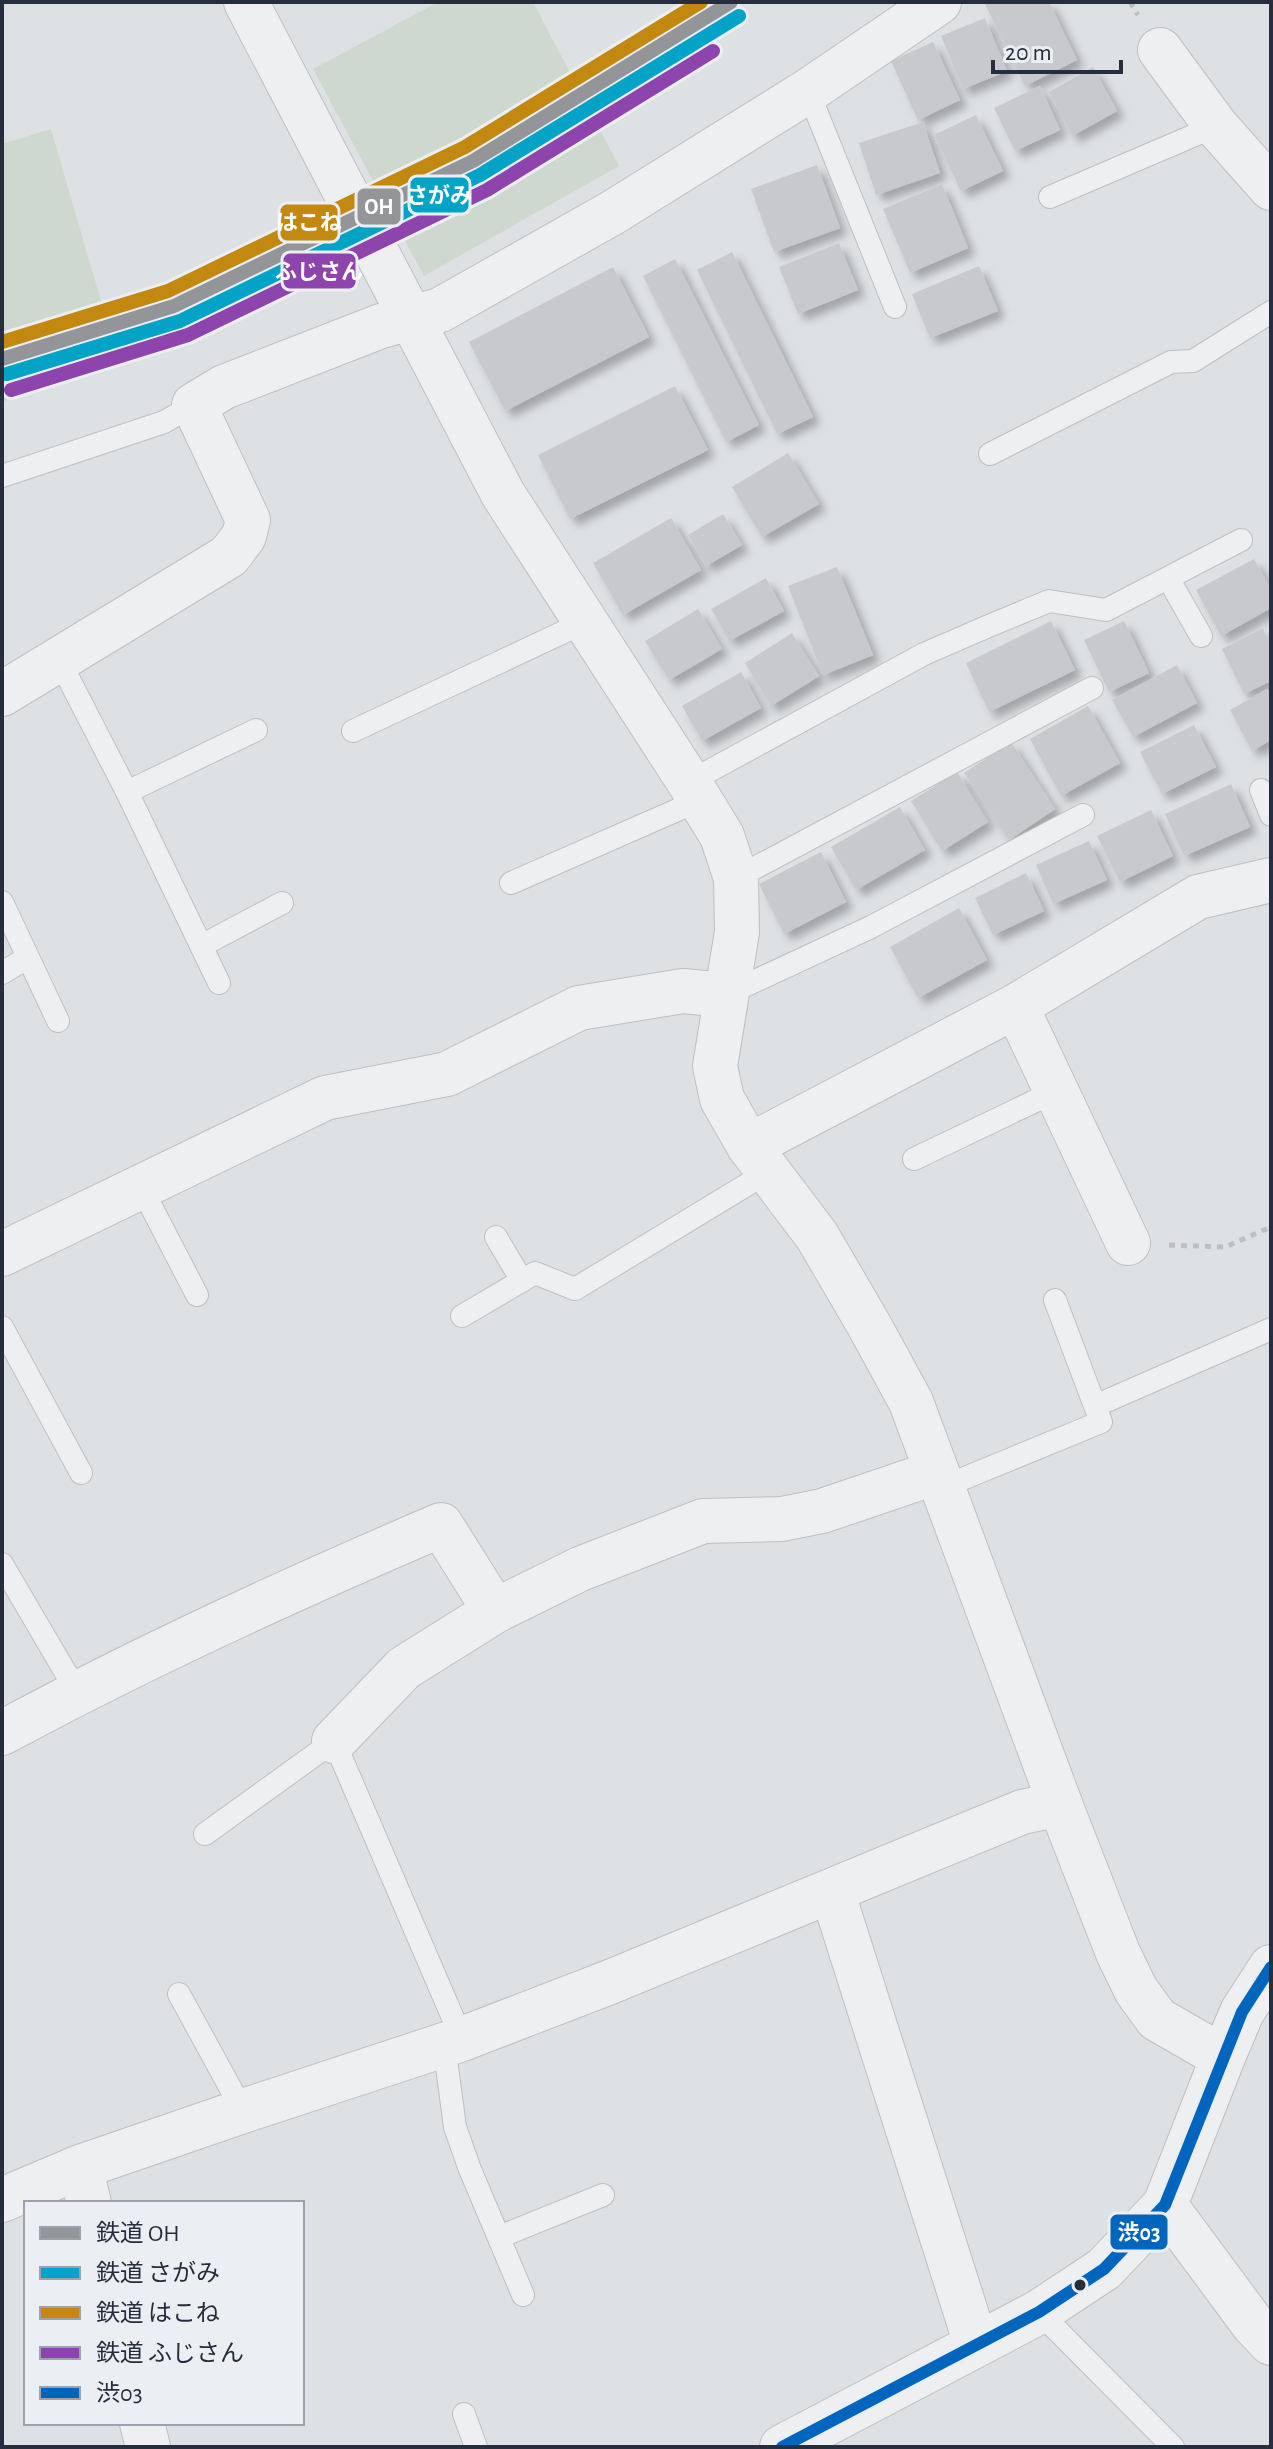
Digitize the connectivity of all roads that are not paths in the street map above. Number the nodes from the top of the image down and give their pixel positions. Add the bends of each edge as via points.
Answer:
1 (246, 2) edge
2 (939, 2) edge
3 (1160, 50) dead end
4 (808, 91) junction
5 (1216, 126) junction
6 (1271, 188) edge
7 (1050, 197) dead end
8 (895, 307) dead end
9 (1271, 312) edge
10 (412, 319) junction
11 (194, 405) junction
12 (990, 454) dead end
13 (2, 476) edge
14 (1241, 540) dead end
15 (1168, 578) junction
16 (585, 622) junction
17 (1201, 636) dead end
18 (59, 660) junction
19 (1092, 688) dead end
20 (2, 694) edge
21 (256, 730) dead end
22 (353, 731) dead end
23 (1261, 790) dead end
24 (694, 791) junction
25 (127, 792) junction
26 (1083, 815) dead end
27 (1271, 815) edge
28 (736, 878) junction
29 (1271, 880) edge
30 (511, 883) dead end
31 (2, 902) edge
32 (282, 903) dead end
33 (201, 946) junction
34 (27, 958) junction
35 (2, 973) edge
36 (219, 983) dead end
37 (725, 995) junction
38 (1016, 1006) junction
39 (58, 1021) dead end
40 (1056, 1091) junction
41 (758, 1159) junction
42 (914, 1159) dead end
43 (141, 1187) junction
44 (496, 1237) dead end
45 (1128, 1243) road end
46 (2, 1254) edge
47 (522, 1281) junction
48 (197, 1295) dead end
49 (1055, 1300) dead end
50 (462, 1316) dead end
51 (2, 1327) edge
52 (1271, 1329) edge
53 (1095, 1406) junction
54 (81, 1473) dead end
55 (940, 1480) junction
56 (2, 1564) edge
57 (495, 1611) junction
58 (77, 1692) junction
59 (2, 1733) edge
60 (334, 1741) junction
61 (1060, 1804) junction
62 (205, 1834) dead end
63 (832, 1891) junction
64 (1271, 1967) edge
65 (179, 1994) dead end
66 (453, 2042) junction
67 (1223, 2057) junction
68 (243, 2111) junction
69 (85, 2185) edge
70 (603, 2195) dead end
71 (2, 2200) edge
72 (1165, 2205) junction
73 (499, 2237) junction
74 (523, 2295) dead end
75 (1039, 2312) junction
76 (1271, 2343) edge
77 (976, 2344) junction
78 (464, 2414) dead end
79 (142, 2425) edge
80 (148, 2447) edge
81 (476, 2447) edge
82 (782, 2447) edge
83 (1173, 2447) edge

1 - 10 street
2 - 4 street
3 - 5 street
4 - 8 lane
4 - 10 street via 612,213 440,310
5 - 6 street
5 - 7 lane
9 - 12 lane via 1193,361 1171,362
10 - 11 street via 224,387
10 - 16 street via 503,494
11 - 13 lane via 164,422
11 - 18 street via 248,520 244,536 229,556
14 - 15 lane
15 - 17 lane
15 - 24 lane via 1106,610 1049,601 924,654
16 - 22 lane
16 - 24 street
18 - 20 street
18 - 25 lane
19 - 28 lane
21 - 25 lane
23 - 27 lane
24 - 28 street via 722,836
24 - 30 lane
25 - 33 lane
26 - 37 lane via 871,927
28 - 37 street via 737,932
29 - 38 street via 1198,897
31 - 34 lane
32 - 33 lane
33 - 36 lane
34 - 35 lane
34 - 39 lane
37 - 41 street via 715,1066 722,1099
37 - 43 street via 683,991 579,1008 447,1074 325,1098
38 - 40 street
38 - 41 street
40 - 42 lane
40 - 45 street
41 - 47 lane via 575,1289 535,1273
41 - 55 street via 817,1236 869,1325 911,1402
43 - 46 street
43 - 48 lane
44 - 47 lane
47 - 50 lane
49 - 53 lane
51 - 54 lane
52 - 53 lane
53 - 55 lane via 1101,1422
55 - 57 street via 782,1519 703,1521 580,1569
55 - 61 street
56 - 58 lane
57 - 58 street via 441,1525
57 - 60 street via 404,1668
58 - 59 street
60 - 62 lane
60 - 66 lane
61 - 63 street via 1022,1812
61 - 67 street via 1136,1990 1157,2019
63 - 66 street
63 - 77 street
64 - 67 street via 1242,2012
65 - 68 lane
66 - 68 street
66 - 73 lane via 455,2127
67 - 72 street
68 - 69 street
69 - 71 street
70 - 73 lane
72 - 75 street via 1104,2269
72 - 76 street
73 - 74 lane
75 - 77 street
75 - 83 lane
77 - 82 street
78 - 81 lane
79 - 80 street

